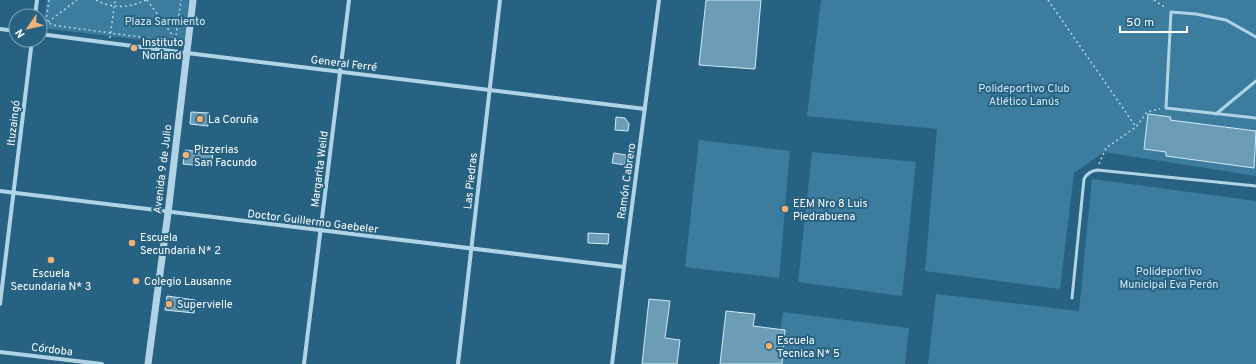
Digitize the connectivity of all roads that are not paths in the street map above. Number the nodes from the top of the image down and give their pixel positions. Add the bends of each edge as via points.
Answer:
1 (193, 0) edge
2 (349, 0) edge
3 (500, 0) edge
4 (659, 0) edge
5 (48, 35) edge
6 (1256, 37) edge
7 (31, 48) edge
8 (187, 53) junction
9 (340, 72) junction
10 (1256, 81) edge
11 (489, 89) junction
12 (645, 109) junction
13 (1216, 114) junction
14 (1256, 118) edge
15 (1256, 186) edge
16 (0, 191) edge
17 (14, 193) junction
18 (168, 213) junction
19 (321, 231) junction
20 (472, 249) junction
21 (624, 267) junction
22 (1072, 298) dead end
23 (0, 304) edge
24 (0, 352) edge
25 (102, 364) edge
26 (148, 364) edge
27 (304, 364) edge
28 (458, 364) edge
29 (612, 364) edge

1 - 8 street, Avenida 9 de Julio
2 - 9 street, Margarita Weild
3 - 11 street, Las Piedras
4 - 12 street, Ramón Cabrero
5 - 8 street, General Ferré
6 - 13 lane via 1226,20 1171,12 1166,108
7 - 17 street, Ituzaingó
8 - 9 street, General Ferré
8 - 18 street, Avenida 9 de Julio
9 - 11 street, General Ferré
9 - 19 street, Margarita Weild
10 - 13 lane
11 - 12 street, General Ferré
11 - 20 street, Las Piedras
12 - 21 street, Ramón Cabrero
13 - 14 lane
15 - 22 lane via 1097,170 1086,174
16 - 17 street, Doctor Guillermo Gaebeler
17 - 18 street, Doctor Guillermo Gaebeler
17 - 23 street, Ituzaingó
18 - 19 street, Doctor Guillermo Gaebeler
18 - 26 street, Avenida 9 de Julio
19 - 20 street, Doctor Guillermo Gaebeler
19 - 27 street, Margarita Weild
20 - 21 street, Doctor Guillermo Gaebeler
20 - 28 street, Las Piedras
21 - 29 street, Ramón Cabrero
24 - 25 street, Córdoba

